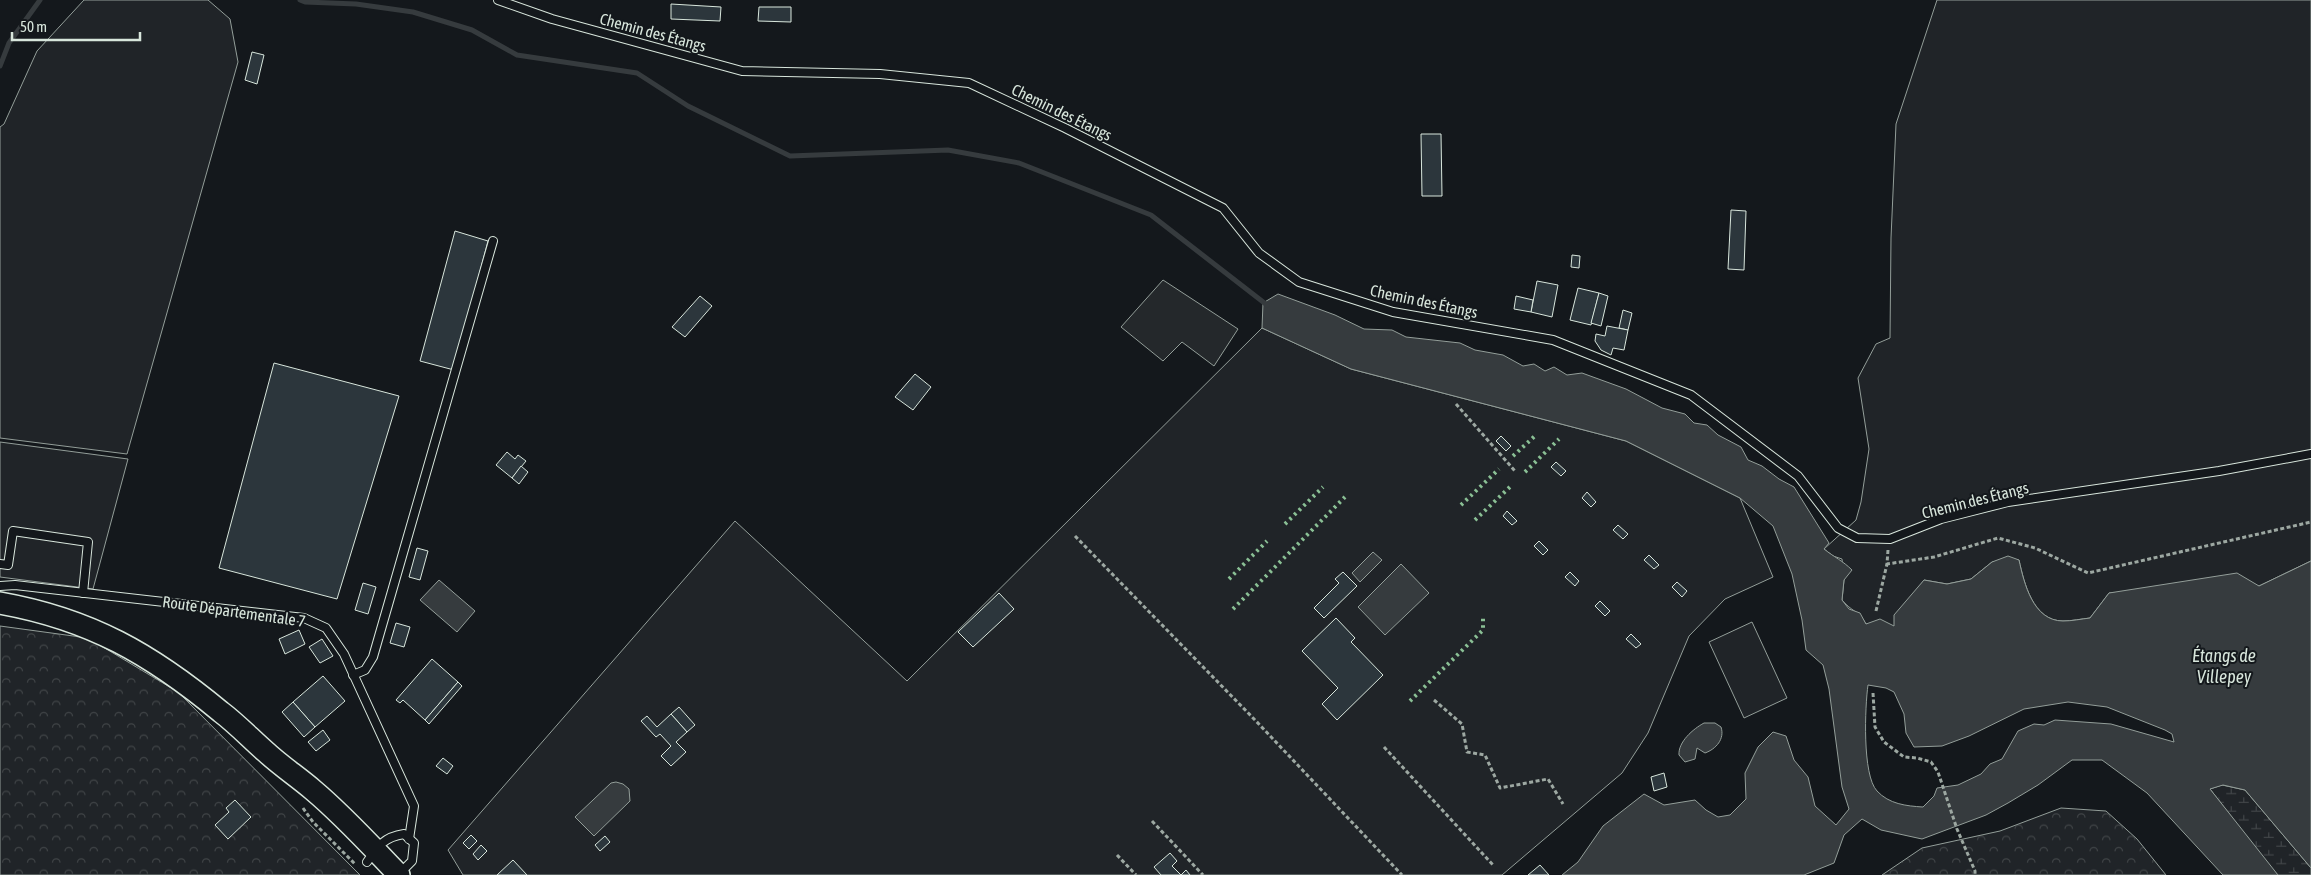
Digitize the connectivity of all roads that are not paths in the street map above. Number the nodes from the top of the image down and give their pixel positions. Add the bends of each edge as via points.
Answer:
1 (498, 0) edge
2 (493, 240) dead end
3 (2311, 454) edge
4 (0, 564) edge
5 (0, 586) edge
6 (83, 592) junction
7 (0, 603) edge
8 (353, 675) junction
9 (267, 754) junction
10 (409, 839) junction
11 (383, 869) edge

1 - 3 lane, Chemin des Étangs via 552,19 742,71 880,74 968,83 1223,208 1259,253 1299,282 1393,312 1552,340 1692,395 1798,476 1838,528 1858,538 1890,539 1941,519 2008,502
2 - 8 lane via 373,657 365,670
4 - 6 lane via 8,565 13,531 88,542
5 - 6 lane, Route Départementale 7
6 - 8 lane, Route Départementale 7 via 304,618 326,628 344,654
7 - 9 main road via 72,621 140,653 222,712
8 - 10 lane, Route Départementale 7 via 414,806
9 - 11 main road via 304,800
9 - 11 main road via 314,791
10 - 11 lane via 404,834 391,836
10 - 11 lane, Route Départementale 7 via 414,844 412,861

